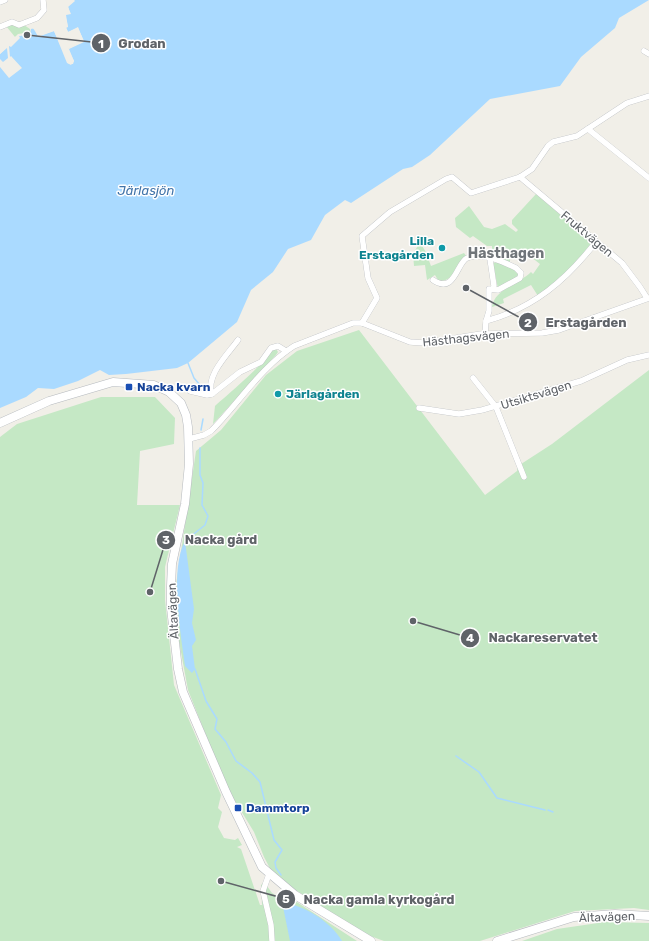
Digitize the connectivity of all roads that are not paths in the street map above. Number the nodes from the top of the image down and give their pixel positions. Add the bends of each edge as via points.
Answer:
1 (5, 0) edge
2 (44, 0) edge
3 (0, 2) edge
4 (0, 27) edge
5 (649, 96) edge
6 (588, 129) junction
7 (520, 177) junction
8 (649, 178) edge
9 (596, 242) junction
10 (490, 259) junction
11 (433, 280) dead end
12 (491, 289) junction
13 (648, 298) edge
14 (486, 321) junction
15 (362, 323) junction
16 (485, 334) junction
17 (238, 340) dead end
18 (286, 351) junction
19 (649, 355) edge
20 (473, 378) dead end
21 (190, 391) dead end
22 (212, 394) junction
23 (496, 407) junction
24 (419, 408) dead end
25 (0, 423) edge
26 (189, 439) junction
27 (524, 477) dead end
28 (269, 874) junction
29 (649, 916) edge
30 (272, 941) edge
31 (371, 941) edge
32 (497, 941) edge

1 - 3 street
2 - 4 street via 44,10 37,18 19,25 12,22
5 - 6 street via 627,103
6 - 7 street via 572,138 553,142 532,169
6 - 8 street
7 - 9 street, Fruktvägen
7 - 15 street via 471,193 452,177 446,179 390,212 368,229 361,241 368,278 377,298
9 - 13 street, Fruktvägen via 622,263
9 - 14 street via 550,291 524,306
10 - 11 street via 478,256 466,258 450,281 442,283
10 - 12 street via 494,286
10 - 12 street via 511,266 521,273 520,278 512,284 498,290
12 - 14 street
13 - 16 street, Hästhagsvägen via 559,330 542,333
14 - 16 street
15 - 16 street, Hästhagsvägen via 418,343
15 - 18 street via 344,326
17 - 22 street via 212,376
18 - 22 street via 278,346 271,348 261,362 240,372
18 - 26 street via 211,431
19 - 23 street, Utsiktsvägen via 627,360 581,381
20 - 23 street
21 - 22 street
23 - 24 street, Utsiktsvägen via 459,414
23 - 27 street
25 - 26 main road, Ältavägen via 49,401 84,390 113,382 137,383 154,385 176,396 186,415
26 - 28 main road, Ältavägen via 190,464 185,504 172,564 171,608 178,669 190,713 250,844
28 - 30 street via 263,891
28 - 31 main road, Ältavägen via 294,895
29 - 32 main road, Ältavägen via 615,914 574,917

